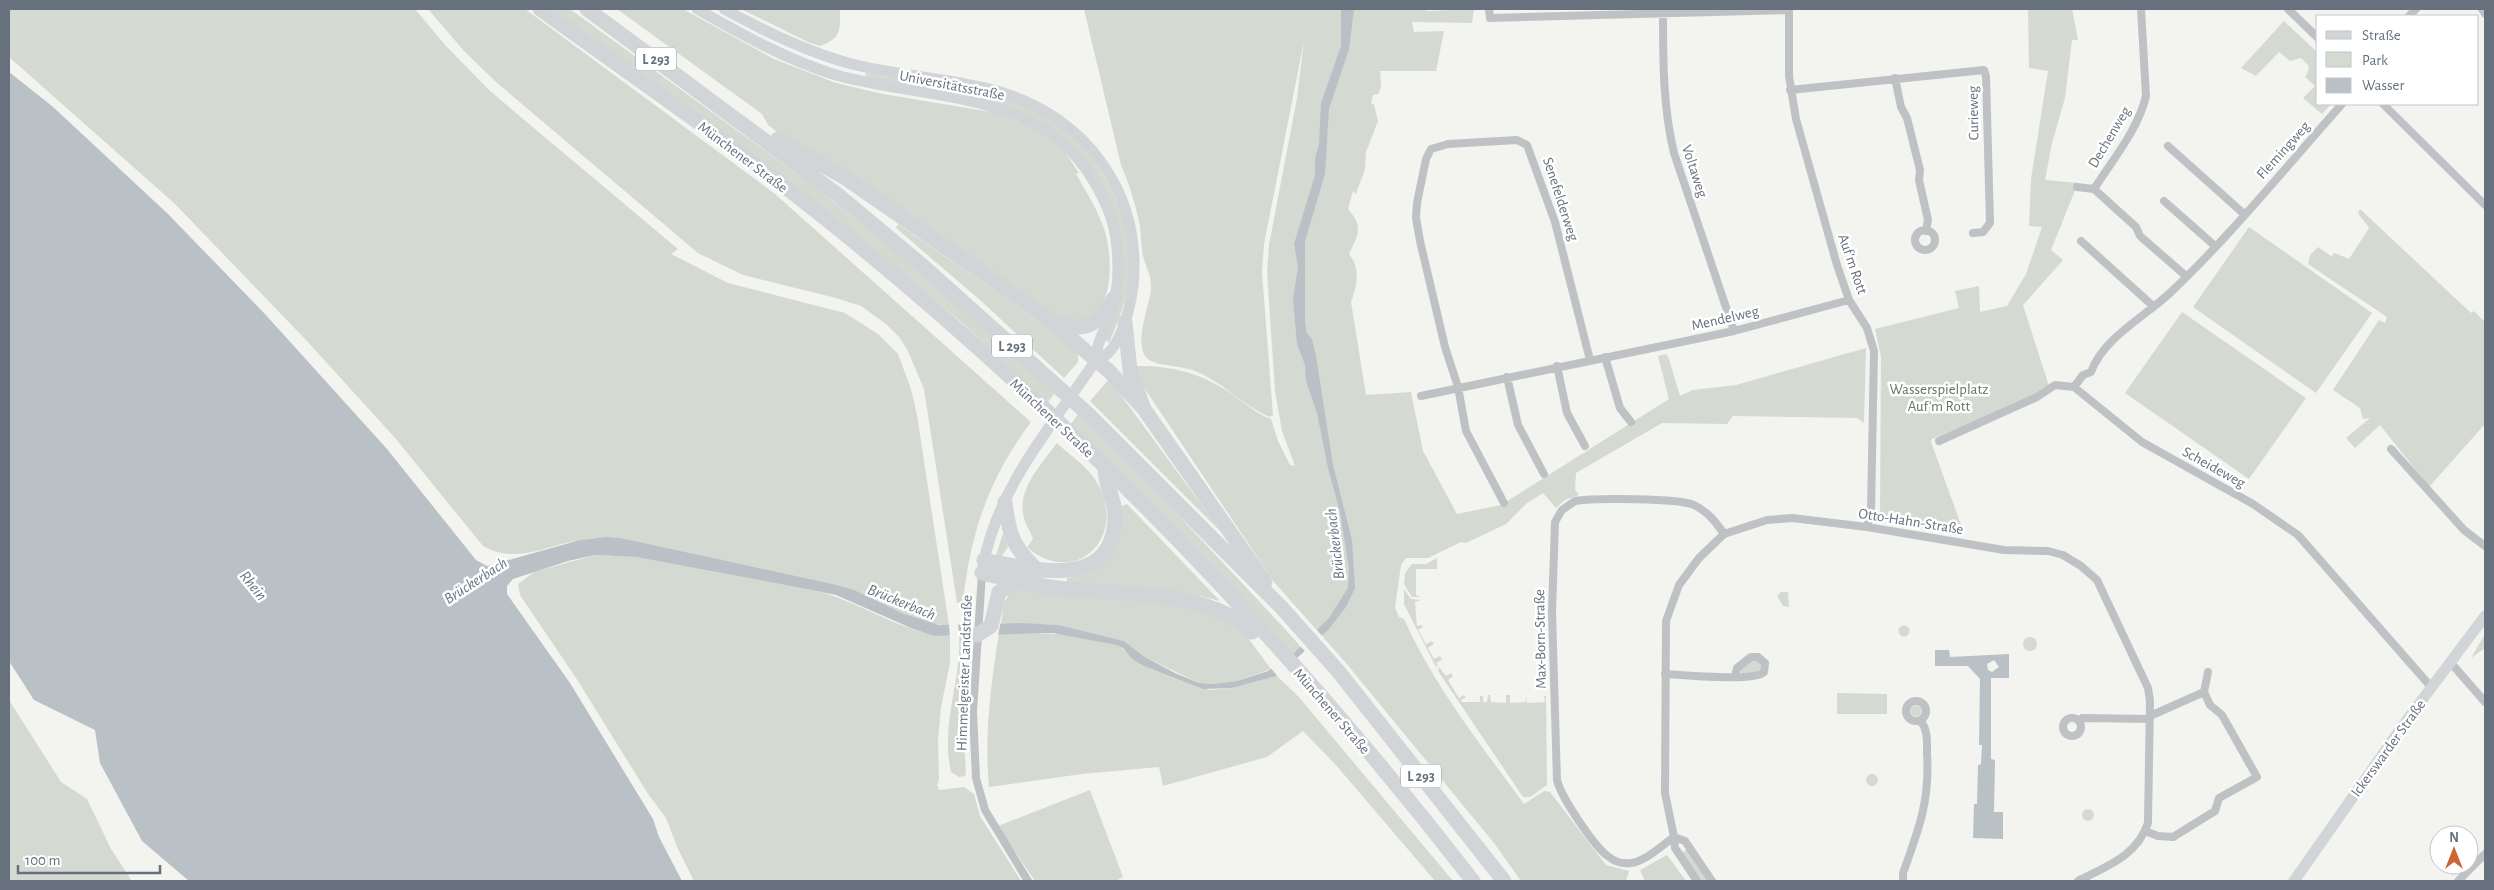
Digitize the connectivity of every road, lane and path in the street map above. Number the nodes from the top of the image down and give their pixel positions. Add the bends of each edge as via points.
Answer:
1 (540, 9) edge
2 (587, 9) edge
3 (696, 9) edge
4 (724, 9) edge
5 (1489, 9) edge
6 (1789, 9) edge
7 (2141, 9) edge
8 (2288, 9) edge
9 (2482, 9) edge
10 (1592, 12) edge
11 (1662, 13) junction
12 (2485, 14) edge
13 (2316, 36) edge
14 (1896, 78) junction
15 (1790, 90) junction
16 (2341, 105) edge
17 (2384, 105) edge
18 (721, 107) junction
19 (2168, 146) dead end
20 (2076, 188) dead end
21 (2094, 189) junction
22 (2164, 201) dead end
23 (2485, 204) edge
24 (2244, 214) junction
25 (1926, 231) dead end
26 (1973, 232) dead end
27 (2081, 241) dead end
28 (2215, 246) junction
29 (2186, 276) junction
30 (1114, 298) junction
31 (1849, 300) junction
32 (2154, 306) junction
33 (1046, 317) junction
34 (1125, 322) junction
35 (1734, 331) junction
36 (1605, 357) junction
37 (1096, 360) junction
38 (1590, 360) junction
39 (1557, 366) junction
40 (1507, 377) junction
41 (1458, 387) junction
42 (2074, 387) junction
43 (1421, 396) dead end
44 (1144, 409) junction
45 (1631, 422) dead end
46 (1939, 441) dead end
47 (1585, 446) dead end
48 (2391, 449) dead end
49 (1105, 467) junction
50 (1544, 474) dead end
51 (1005, 502) junction
52 (1504, 503) dead end
53 (1867, 527) junction
54 (1724, 534) junction
55 (2485, 546) edge
56 (983, 567) junction
57 (1038, 571) junction
58 (1016, 581) junction
59 (1282, 608) junction
60 (2485, 616) edge
61 (977, 636) junction
62 (1268, 644) junction
63 (2451, 664) junction
64 (2208, 672) dead end
65 (1665, 674) junction
66 (1735, 676) dead end
67 (2432, 688) junction
68 (2204, 692) junction
69 (2485, 702) edge
70 (2150, 718) junction
71 (1920, 720) dead end
72 (2079, 721) dead end
73 (2145, 831) junction
74 (1674, 837) junction
75 (2485, 854) edge
76 (1028, 881) edge
77 (1473, 881) edge
78 (1504, 881) edge
79 (1697, 881) edge
80 (1712, 881) edge
81 (1903, 881) edge
82 (2078, 881) edge
83 (2294, 881) edge
84 (2458, 881) edge

1 - 49 highway, Münchener Straße / L 293 via 840,230 1016,384
2 - 18 highway, Münchener Straße / L 293
3 - 30 street, Universitätsstraße via 770,48 828,72 869,83 994,106 1040,126 1078,159 1105,202 1118,254
4 - 34 street, Universitätsstraße via 831,58 882,71 981,87 1018,98 1078,134 1115,183 1132,229 1133,279
5 - 10 street via 1490,18
6 - 11 street
6 - 15 street, Auf'm Rott
7 - 21 street, Dechenweg via 2144,104 2137,122
8 - 13 street
9 - 12 street
10 - 11 street
11 - 35 street, Voltaweg via 1668,130
14 - 15 street, Curieweg
14 - 25 street via 1920,170 1919,180 1928,220
14 - 26 street, Curieweg via 1984,70 1990,223 1983,232
15 - 31 street, Auf'm Rott
16 - 24 street, Flemingweg
17 - 23 street
18 - 33 highway via 743,114 787,145 847,179
18 - 59 highway, Münchener Straße / L 293 via 838,195 923,266 1087,413
19 - 24 street
20 - 21 street, Dechenweg
21 - 29 street, Dechenweg via 2136,227 2140,236
22 - 28 street
24 - 28 street, Flemingweg
27 - 32 street
28 - 29 street, Flemingweg
29 - 32 street, Flemingweg
30 - 33 highway via 1100,318 1084,327 1067,326
30 - 37 street, Universitätsstraße via 1109,321 1096,348
31 - 35 street, Mendelweg
31 - 53 street, Auf'm Rott via 1867,328 1875,358 1871,511
32 - 42 street, Flemingweg via 2128,325 2094,363 2091,372 2083,375
33 - 37 highway
34 - 37 street, Universitätsstraße via 1110,352 1105,358
34 - 44 highway via 1130,370
35 - 36 street, Mendelweg
36 - 38 street, Mendelweg
36 - 45 street via 1620,408
37 - 44 highway
37 - 51 street, Universitätsstraße via 1029,454
38 - 39 street, Mendelweg
38 - 41 street, Senefelderweg via 1555,222 1528,145 1518,140 1437,146 1430,151 1418,195 1416,218 1445,347
39 - 40 street, Mendelweg
39 - 47 street via 1567,413
40 - 41 street, Mendelweg
40 - 50 street via 1518,425
41 - 43 street, Mendelweg
41 - 52 street via 1469,440
42 - 46 street via 2055,385 2037,397
42 - 67 street, Scheideweg via 2142,442 2253,504 2298,534
44 - 59 highway
48 - 55 street via 2464,530
49 - 57 highway via 1104,480 1115,512 1107,546 1091,562 1070,572
49 - 62 highway, Münchener Straße / L 293 via 1204,569
51 - 56 street, Universitätsstraße
51 - 57 highway via 1011,538 1020,554
53 - 54 street, Otto-Hahn-Straße via 1782,518
53 - 70 street, Otto-Hahn-Straße via 2004,550 2048,552 2064,555 2081,566 2097,580 2145,682
54 - 65 street, Otto-Hahn-Straße via 1699,558 1674,595 1666,621
54 - 74 street, Max-Born-Straße via 1713,518 1696,506 1673,501 1575,501 1562,510 1555,522 1552,612 1557,780 1560,790 1605,854 1618,862 1640,860
56 - 57 highway
56 - 58 highway
56 - 61 street, Himmelgeister Landstraße
58 - 61 highway via 1002,588 995,601 990,626
58 - 62 highway via 1196,603 1228,615
59 - 78 highway, Münchener Straße / L 293 via 1338,671
60 - 63 street, Ickerswarder Straße
61 - 76 street, Himmelgeister Landstraße via 974,749 980,795 993,825
62 - 77 highway, Münchener Straße / L 293 via 1301,675
63 - 67 street, Ickerswarder Straße
63 - 69 street
64 - 68 street
65 - 66 street
65 - 74 street, Otto-Hahn-Straße via 1665,793
67 - 83 street, Ickerswarder Straße
68 - 70 street
68 - 73 street via 2210,705 2222,715 2257,778 2219,798 2215,811 2173,837
70 - 72 street via 2082,718
70 - 73 street, Otto-Hahn-Straße via 2148,823
71 - 81 street via 1926,727 1927,801
73 - 82 street, Otto-Hahn-Straße via 2123,858
74 - 79 street, Otto-Hahn-Straße via 1675,848
74 - 80 street via 1685,841
75 - 84 street

